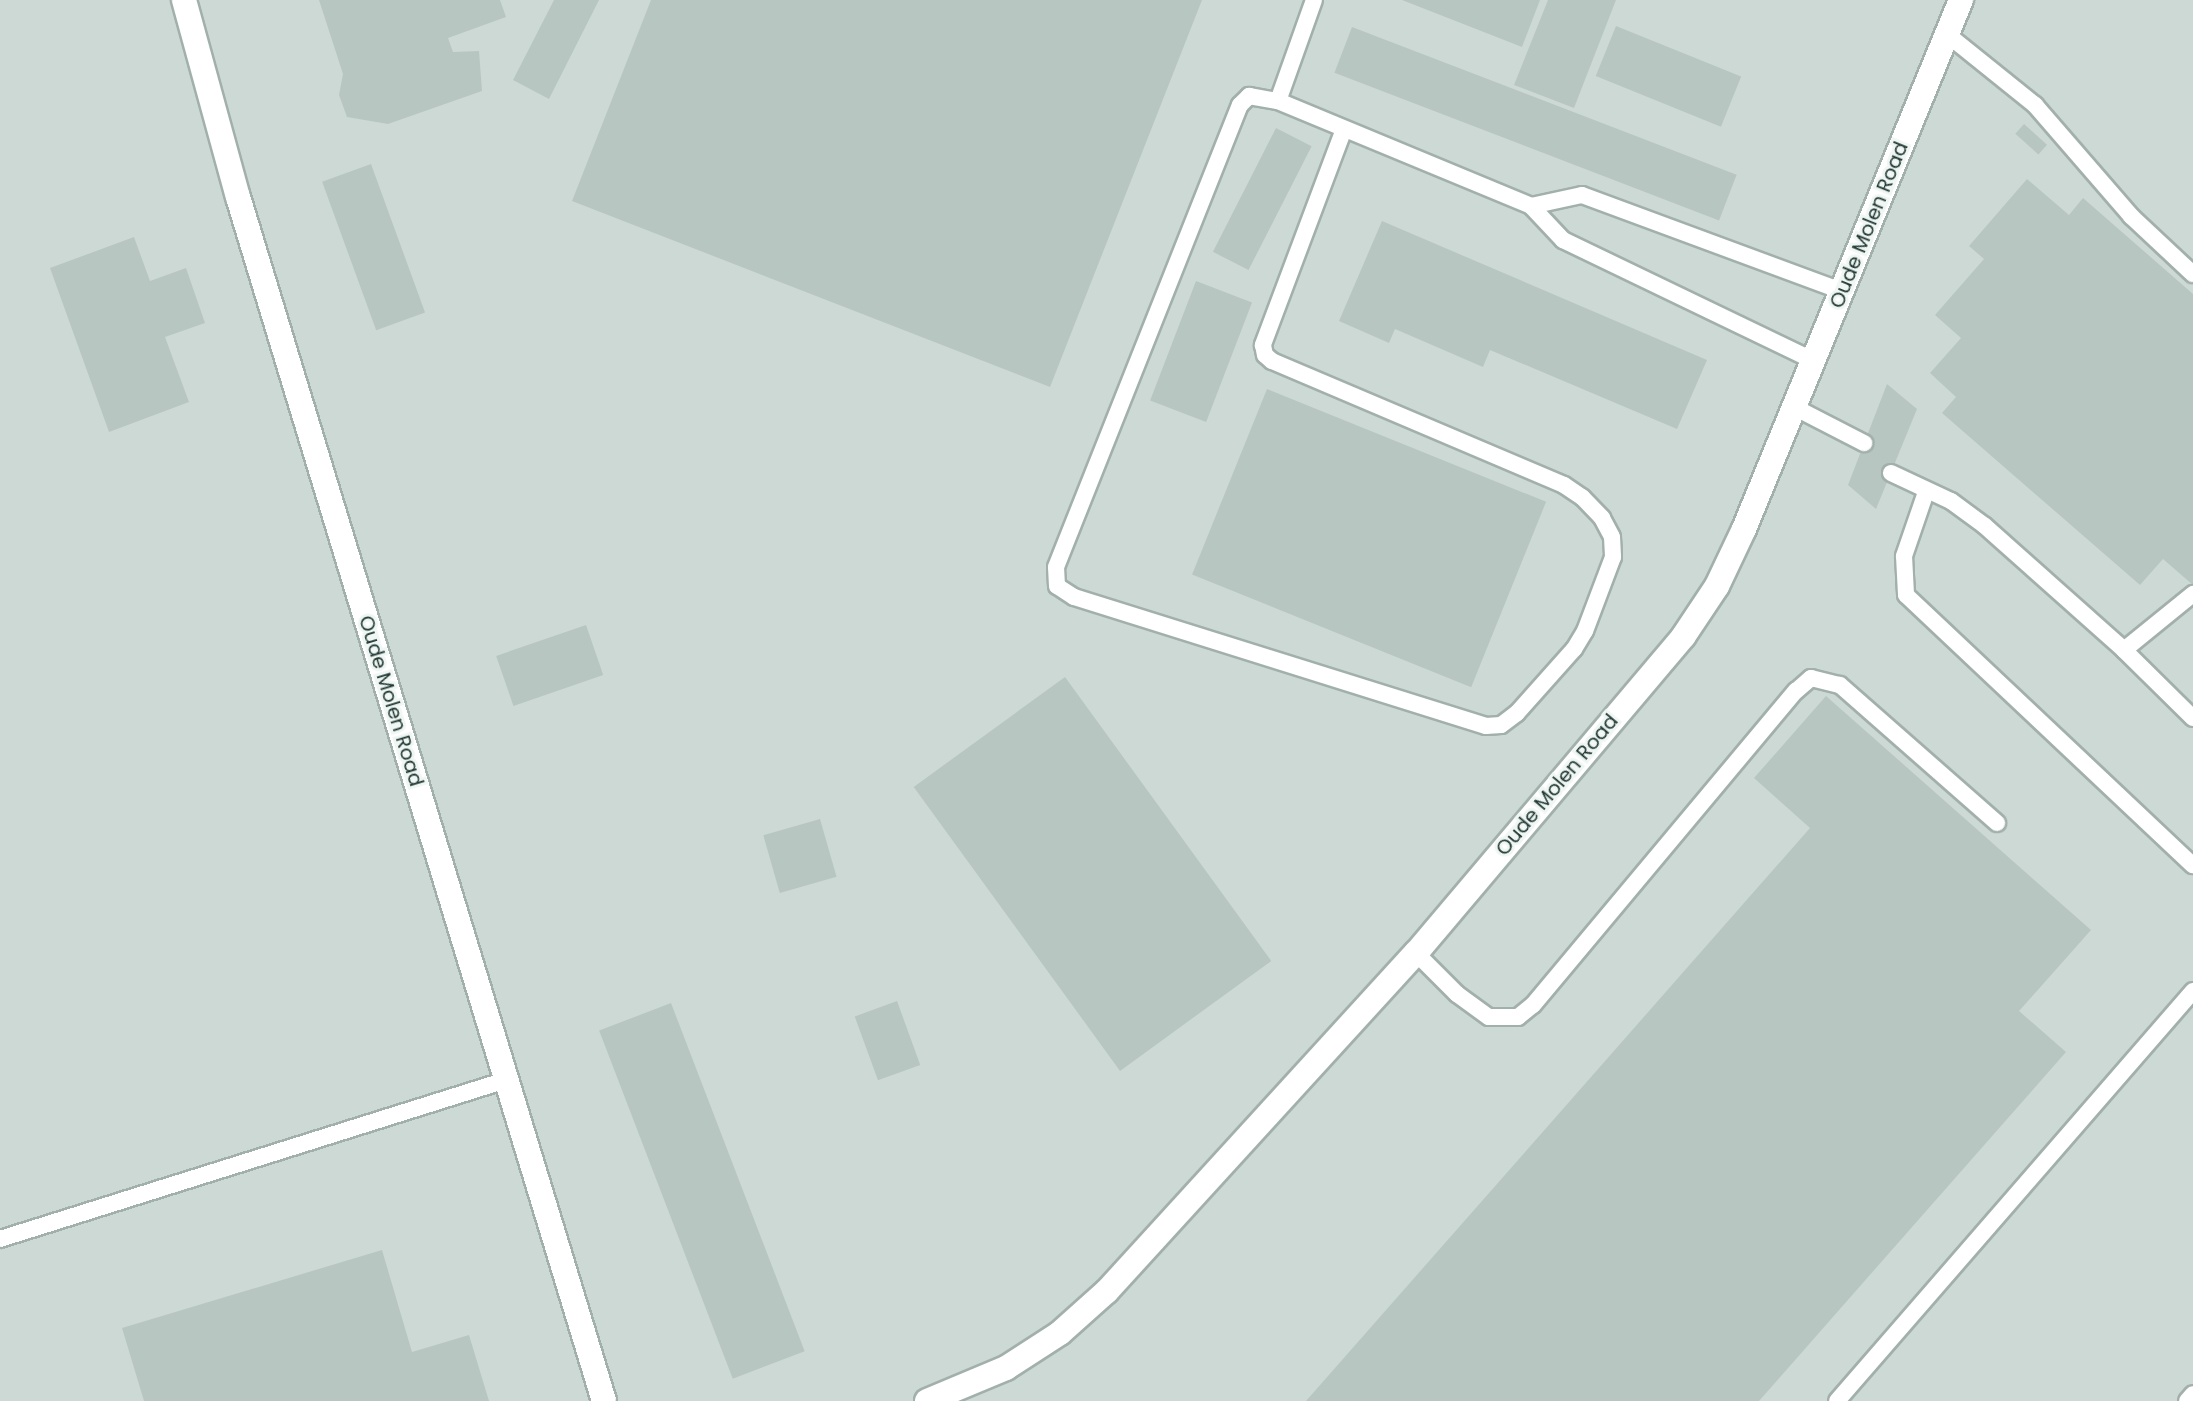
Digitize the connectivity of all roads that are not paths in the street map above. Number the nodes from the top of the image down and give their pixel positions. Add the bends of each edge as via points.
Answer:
1 (184, 0) edge
2 (1314, 0) edge
3 (1961, 0) edge
4 (1948, 35) junction
5 (1278, 101) junction
6 (1344, 129) junction
7 (1531, 206) junction
8 (2193, 274) edge
9 (1841, 291) junction
10 (1814, 361) junction
11 (1794, 407) junction
12 (1864, 443) dead end
13 (1891, 473) dead end
14 (1926, 492) junction
15 (2193, 594) edge
16 (2124, 650) junction
17 (2193, 718) edge
18 (1997, 823) dead end
19 (2193, 865) edge
20 (1416, 953) junction
21 (2193, 991) edge
22 (506, 1080) junction
23 (0, 1239) edge
24 (2193, 1394) edge
25 (604, 1401) edge
26 (927, 1401) edge
27 (1837, 1401) edge
28 (2187, 1401) edge

1 - 22 street, Oude Molen Road via 238,197
2 - 5 lane
3 - 4 street, Oude Molen Road
4 - 8 lane via 2035,105 2131,216
4 - 9 street, Oude Molen Road
5 - 6 lane
5 - 6 lane via 1249,96 1240,105 1056,567 1057,586 1074,597 1150,621 1486,726 1501,725 1579,640 1613,557 1612,537 1602,518 1564,485 1265,355 1263,345
6 - 7 lane
7 - 9 lane via 1582,195
7 - 10 lane via 1563,240
9 - 10 street, Oude Molen Road
10 - 11 street, Oude Molen Road
11 - 12 lane
11 - 20 street, Oude Molen Road via 1717,586 1683,637
13 - 14 lane
14 - 16 lane via 1951,501 1985,526
14 - 19 lane via 1904,556 1906,595
15 - 16 lane
16 - 17 lane
18 - 20 lane via 1840,685 1811,678 1518,1017 1489,1017
20 - 26 street, Oude Molen Road via 1107,1291 1060,1333 1006,1368
21 - 27 lane
22 - 23 lane
22 - 25 street, Oude Molen Road
24 - 28 lane

